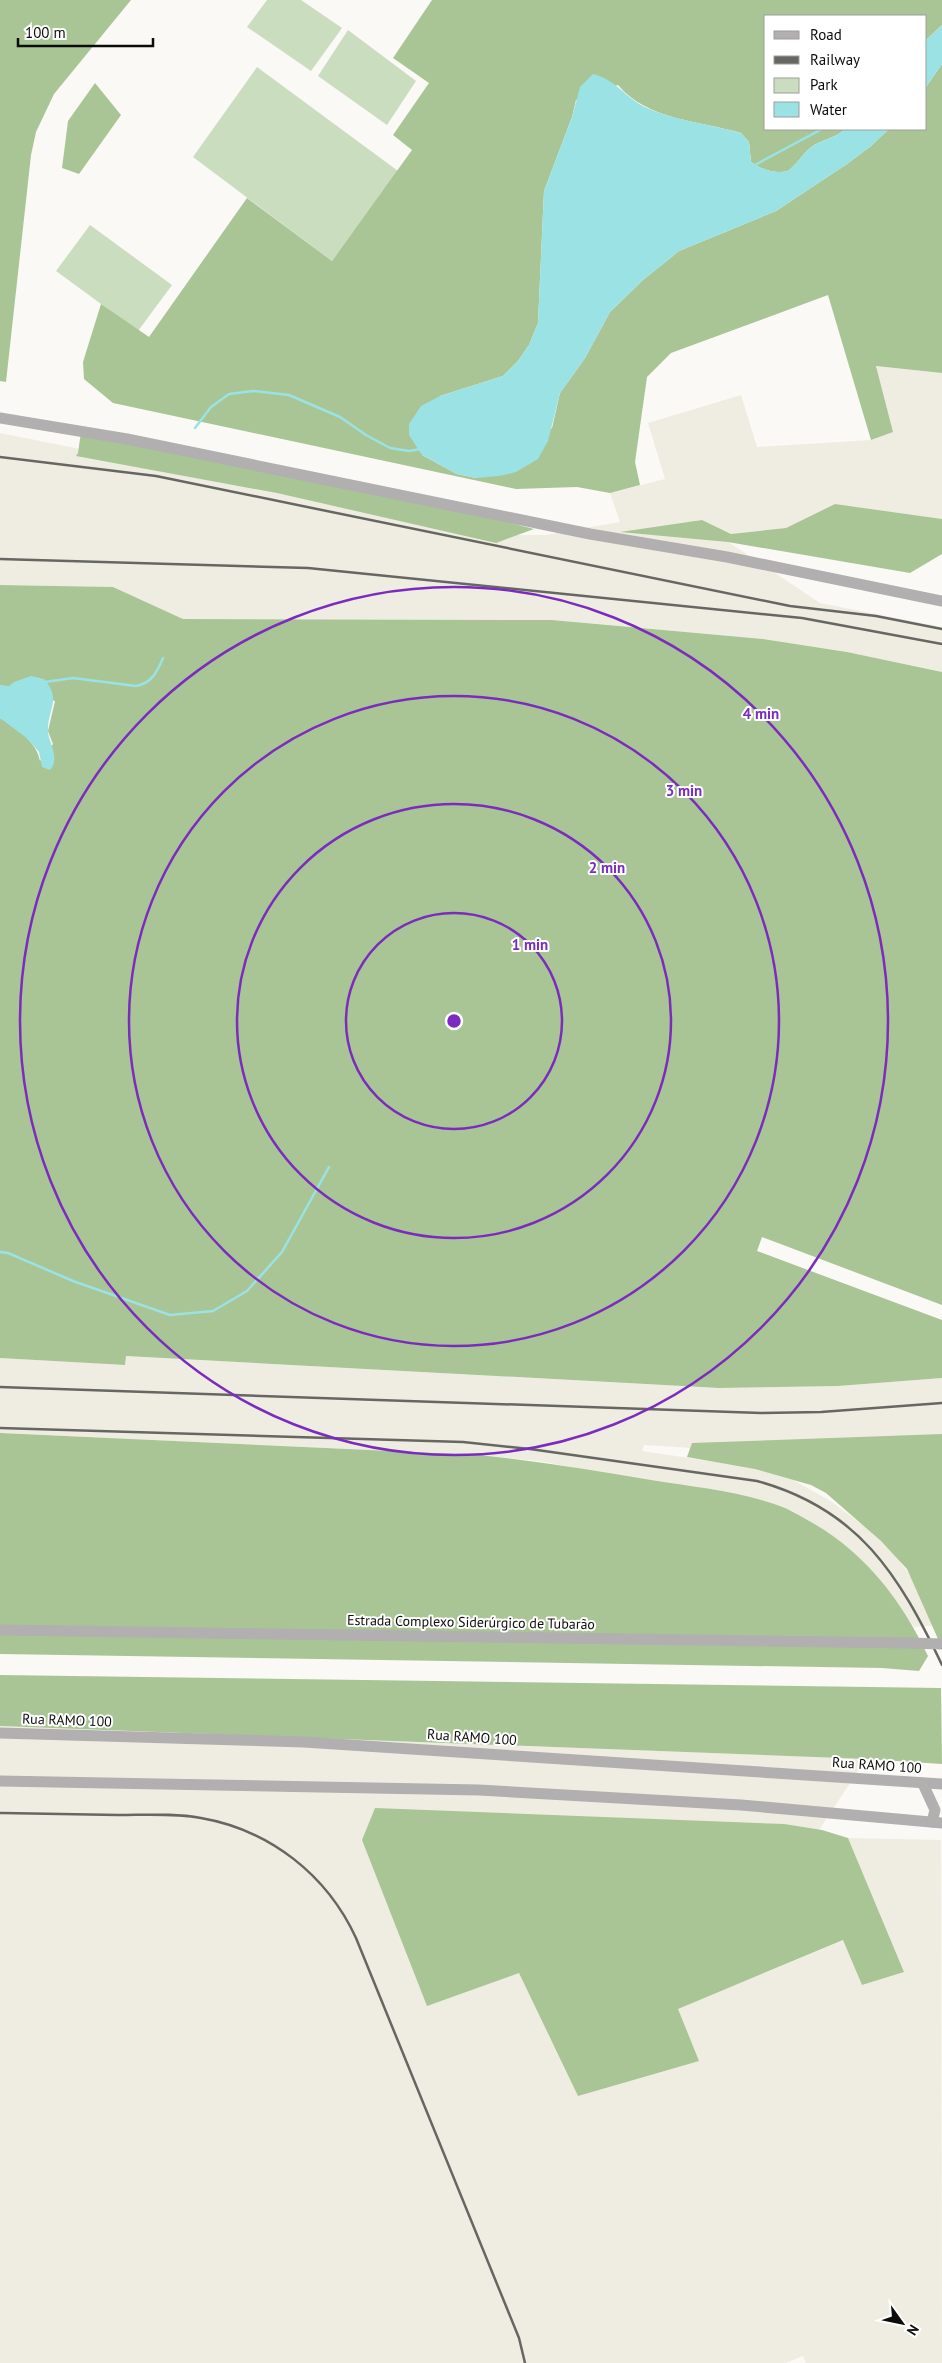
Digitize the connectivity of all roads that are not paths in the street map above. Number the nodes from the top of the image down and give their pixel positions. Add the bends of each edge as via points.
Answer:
1 (0, 418) edge
2 (942, 601) edge
3 (0, 1630) edge
4 (942, 1644) edge
5 (0, 1734) edge
6 (0, 1781) edge
7 (923, 1784) junction
8 (942, 1784) edge
9 (937, 1822) edge

1 - 2 street via 127,439 590,534 727,557
3 - 4 street, Estrada Complexo Siderúrgico de Tubarão, bridge
5 - 7 street, Rua RAMO 100 via 423,1748
6 - 9 street via 498,1791 741,1805
7 - 8 street, Rua RAMO 100
7 - 9 street

